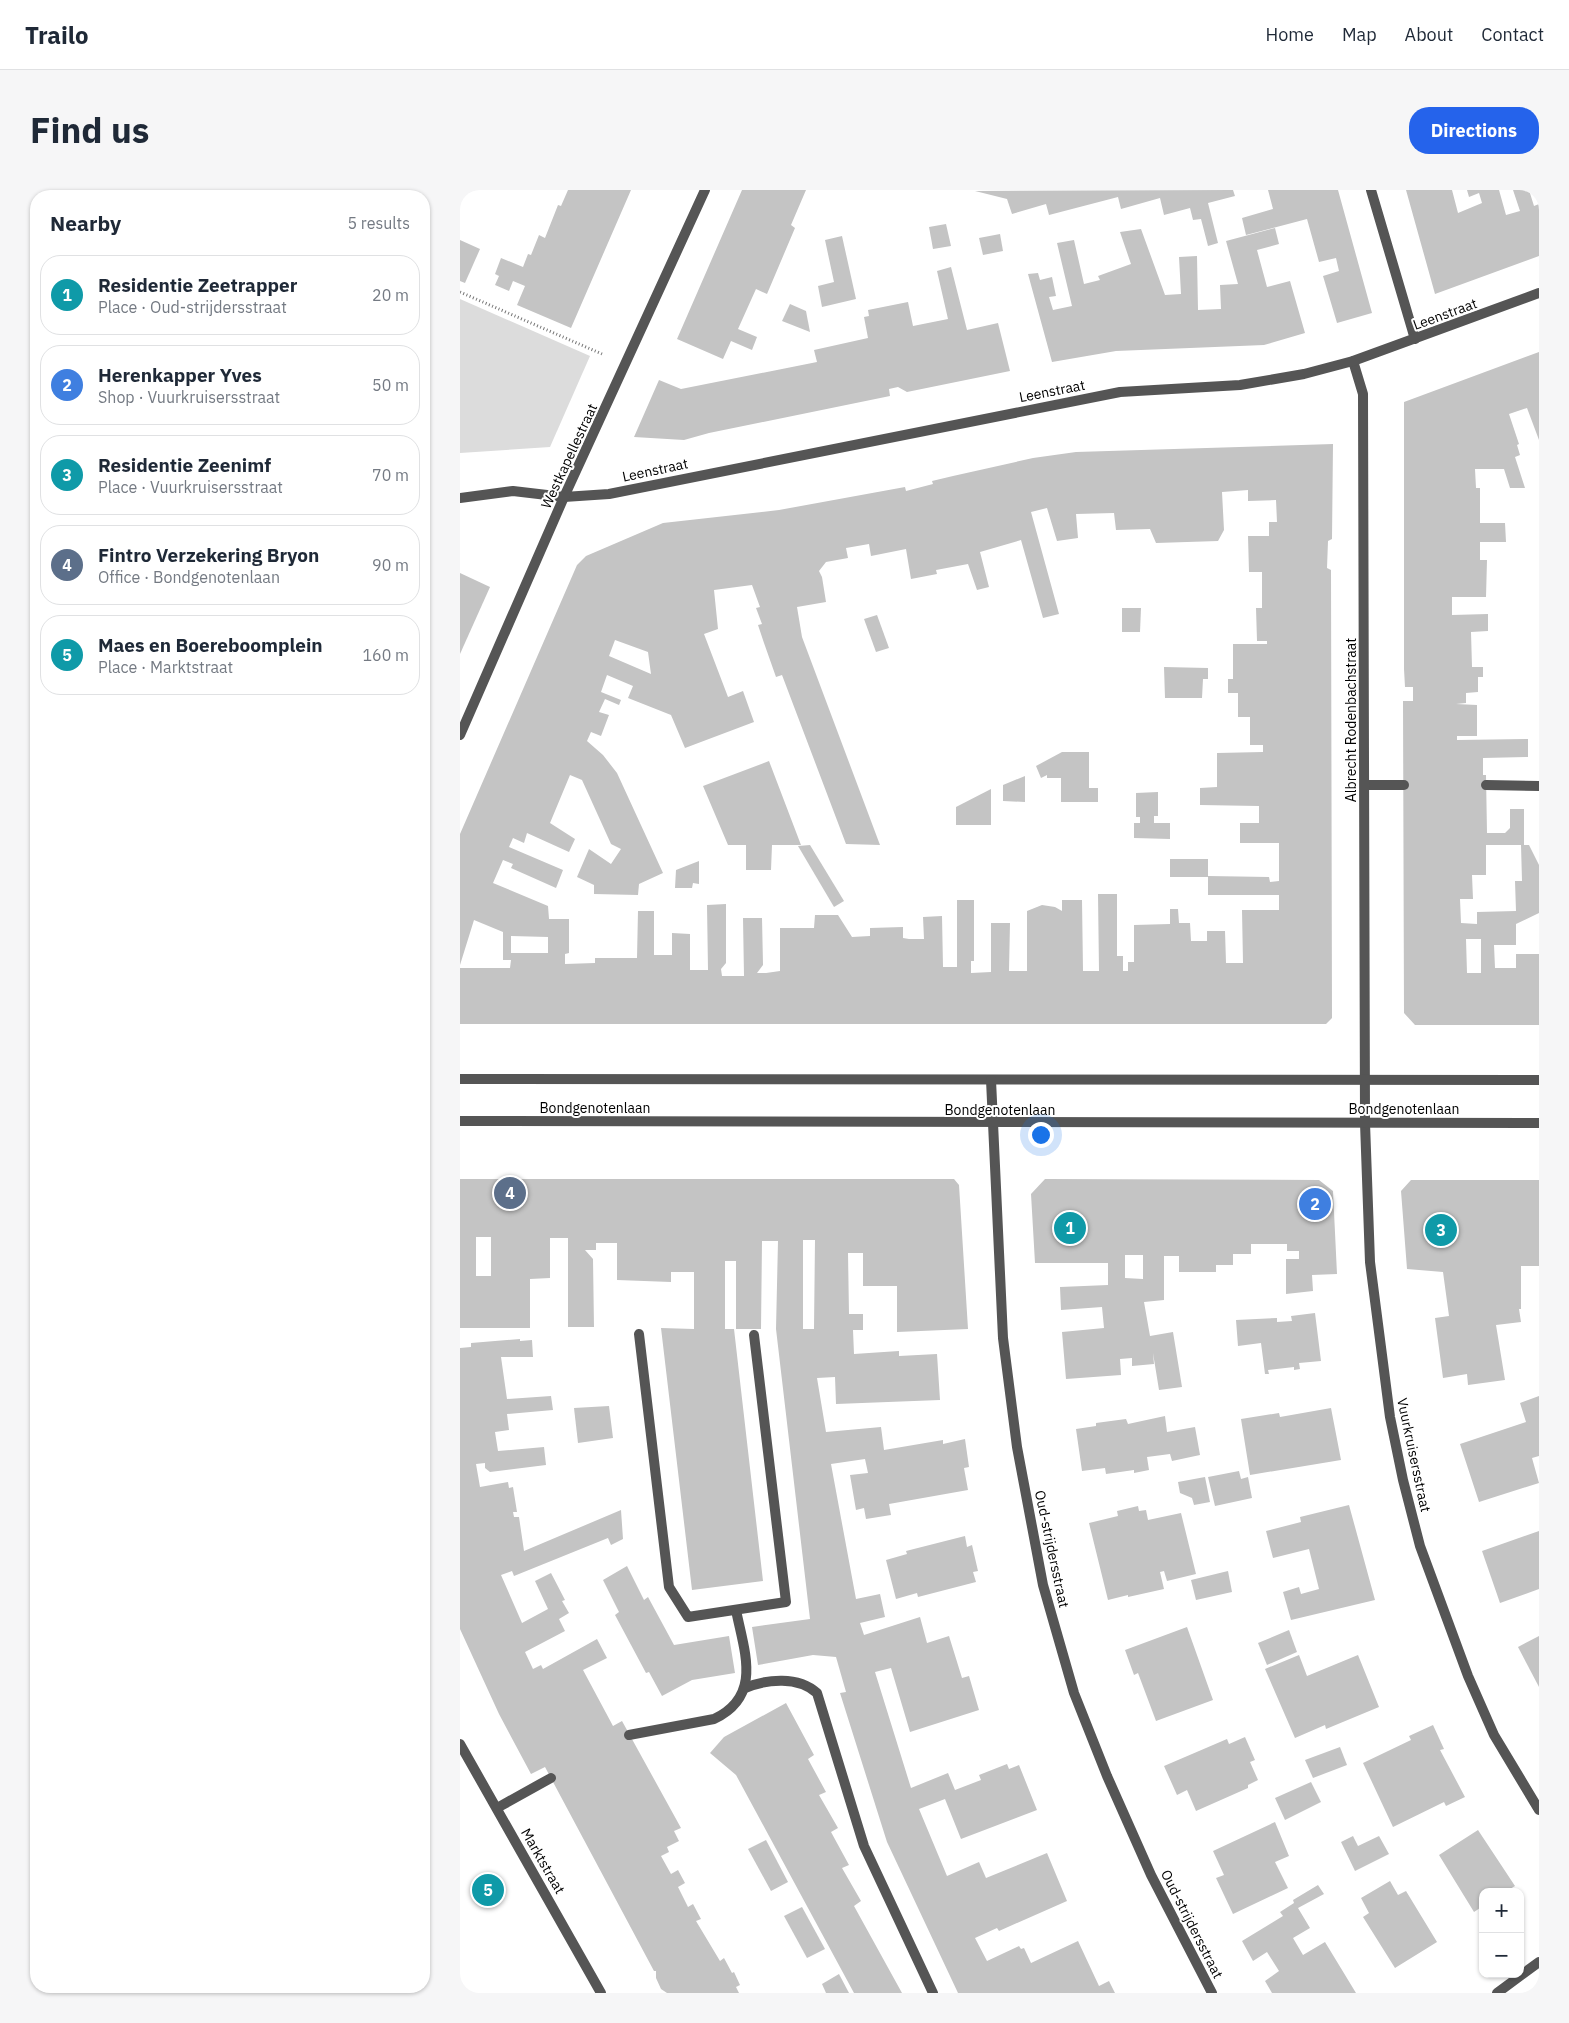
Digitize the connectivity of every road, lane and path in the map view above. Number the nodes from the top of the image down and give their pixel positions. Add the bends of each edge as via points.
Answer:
1 (705, 190) edge
2 (1371, 190) edge
3 (460, 292) edge
4 (1539, 293) edge
5 (1415, 339) junction
6 (1353, 362) junction
7 (627, 364) junction
8 (564, 497) junction
9 (460, 498) edge
10 (460, 735) edge
11 (1404, 785) dead end
12 (1486, 785) dead end
13 (1365, 786) junction
14 (1539, 786) edge
15 (460, 1079) edge
16 (991, 1080) junction
17 (1539, 1080) edge
18 (1366, 1081) junction
19 (460, 1121) edge
20 (1365, 1123) junction
21 (1539, 1123) edge
22 (993, 1124) junction
23 (639, 1334) dead end
24 (754, 1335) dead end
25 (736, 1610) junction
26 (745, 1688) junction
27 (629, 1735) dead end
28 (460, 1744) edge
29 (551, 1778) dead end
30 (497, 1808) junction
31 (1539, 1810) edge
32 (1539, 1962) edge
33 (601, 1993) edge
34 (933, 1993) edge
35 (1212, 1993) edge
36 (1497, 1993) edge

1 - 7 street, Westkapellestraat
2 - 5 street
3 - 7 path
4 - 5 street, Leenstraat
5 - 6 street, Leenstraat
6 - 8 street, Leenstraat via 1240,385 1120,392 609,494
6 - 13 street, Albrecht Rodenbachstraat via 1363,394
7 - 8 street, Westkapellestraat
8 - 9 street, Leenstraat via 514,491
8 - 10 street, Westkapellestraat
11 - 13 street
12 - 14 street
13 - 18 street, Albrecht Rodenbachstraat
15 - 16 street, Bondgenotenlaan
16 - 18 street, Bondgenotenlaan
16 - 22 street, Oud-strijdersstraat
17 - 18 street, Bondgenotenlaan
18 - 20 street, Vuurkruisersstraat
19 - 22 street, Bondgenotenlaan
20 - 21 street, Bondgenotenlaan
20 - 22 street, Bondgenotenlaan
20 - 31 street, Vuurkruisersstraat via 1370,1262 1390,1417 1405,1490 1420,1546 1468,1676 1494,1735
22 - 35 street, Oud-strijdersstraat via 1003,1338 1017,1447 1043,1585 1074,1692 1107,1776 1151,1875
23 - 25 street via 669,1587 688,1617
24 - 25 street via 786,1602
25 - 26 street via 748,1674
26 - 27 street via 726,1713 714,1719
26 - 34 street via 760,1682 784,1680 796,1682 817,1693 864,1846
28 - 30 street, Marktstraat
29 - 30 street
30 - 33 street, Marktstraat
32 - 36 street

